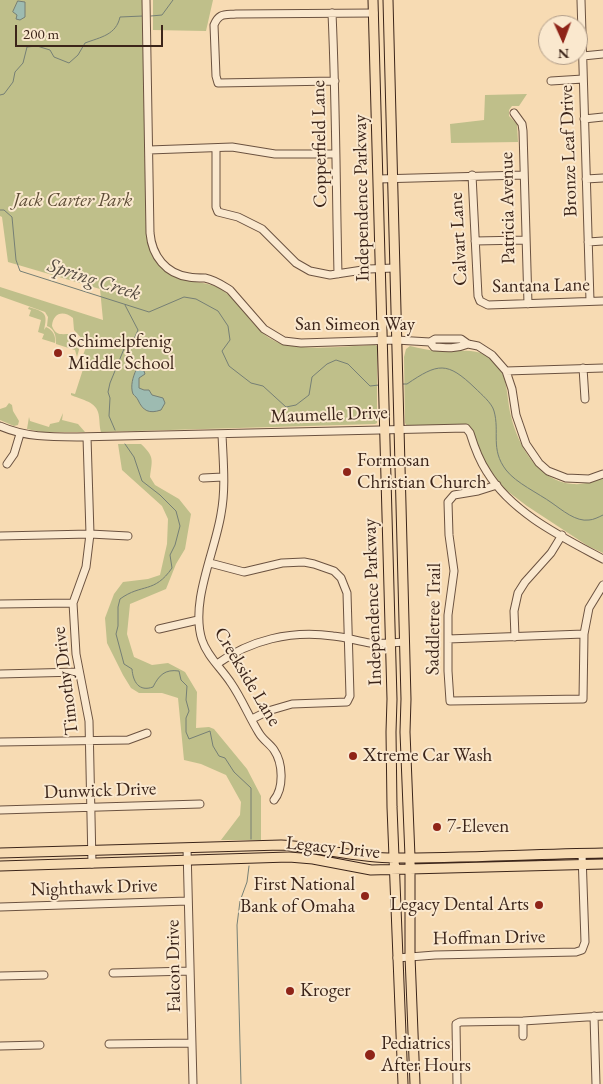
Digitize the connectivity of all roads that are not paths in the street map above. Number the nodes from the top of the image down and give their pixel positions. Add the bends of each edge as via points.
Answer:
1 (146, 0) edge
2 (373, 0) edge
3 (388, 0) edge
4 (581, 0) edge
5 (374, 13) junction
6 (388, 13) junction
7 (332, 14) junction
8 (582, 15) edge
9 (603, 54) edge
10 (588, 56) edge
11 (583, 65) edge
12 (375, 73) junction
13 (390, 73) junction
14 (583, 80) junction
15 (335, 81) junction
16 (551, 81) dead end
17 (514, 113) dead end
18 (603, 117) edge
19 (584, 119) junction
20 (216, 148) junction
21 (149, 150) junction
22 (335, 154) junction
23 (472, 175) junction
24 (523, 175) junction
25 (392, 178) junction
26 (603, 178) edge
27 (378, 179) junction
28 (586, 179) junction
29 (525, 240) junction
30 (475, 241) junction
31 (603, 241) edge
32 (588, 242) junction
33 (380, 268) junction
34 (394, 268) junction
35 (338, 274) junction
36 (603, 300) edge
37 (480, 301) joint
38 (590, 301) junction
39 (528, 304) junction
40 (382, 340) junction
41 (396, 340) junction
42 (583, 368) junction
43 (603, 368) edge
44 (506, 371) junction
45 (585, 399) dead end
46 (0, 426) edge
47 (399, 429) junction
48 (385, 430) junction
49 (20, 434) junction
50 (222, 434) junction
51 (87, 437) junction
52 (7, 464) dead end
53 (603, 474) edge
54 (223, 477) junction
55 (202, 478) dead end
56 (496, 485) junction
57 (90, 534) junction
58 (562, 535) junction
59 (0, 536) edge
60 (128, 536) dead end
61 (603, 559) edge
62 (210, 563) junction
63 (603, 585) edge
64 (73, 603) junction
65 (0, 604) edge
66 (198, 620) junction
67 (159, 629) dead end
68 (584, 634) junction
69 (515, 637) junction
70 (348, 639) junction
71 (448, 639) junction
72 (405, 642) junction
73 (390, 643) junction
74 (216, 664) junction
75 (78, 672) junction
76 (0, 674) edge
77 (252, 719) junction
78 (147, 733) dead end
79 (89, 741) junction
80 (0, 742) edge
81 (392, 771) junction
82 (406, 772) junction
83 (274, 800) dead end
84 (200, 804) dead end
85 (91, 808) junction
86 (0, 810) edge
87 (187, 848) junction
88 (314, 848) junction
89 (92, 851) junction
90 (0, 853) edge
91 (603, 853) edge
92 (540, 854) junction
93 (582, 854) junction
94 (506, 855) junction
95 (410, 857) junction
96 (394, 858) junction
97 (313, 859) junction
98 (187, 860) junction
99 (92, 864) junction
100 (603, 864) edge
101 (582, 865) junction
102 (0, 866) edge
103 (540, 866) junction
104 (478, 868) junction
105 (409, 869) junction
106 (394, 870) junction
107 (188, 901) junction
108 (0, 907) edge
109 (410, 956) junction
110 (397, 958) junction
111 (190, 971) junction
112 (112, 973) dead end
113 (0, 976) edge
114 (44, 976) dead end
115 (594, 1016) junction
116 (603, 1016) edge
117 (522, 1021) junction
118 (413, 1024) junction
119 (401, 1025) junction
120 (523, 1036) dead end
121 (192, 1043) junction
122 (109, 1044) dead end
123 (40, 1045) dead end
124 (0, 1046) edge
125 (193, 1084) edge
126 (403, 1084) edge
127 (415, 1084) edge
128 (456, 1084) edge
129 (596, 1084) edge

1 - 21 street
2 - 5 main road, Independence Parkway
3 - 6 main road, Independence Parkway
4 - 8 street, Bronze Leaf Drive
5 - 6 main road
5 - 7 street
5 - 12 main road, Independence Parkway
6 - 13 main road, Independence Parkway
7 - 15 street, Copperfield Lane
7 - 15 street via 220,16 214,25 216,76 218,83
9 - 10 street
11 - 14 street, Bronze Leaf Drive
12 - 13 main road
12 - 27 main road, Independence Parkway
13 - 25 main road, Independence Parkway
14 - 16 street
14 - 19 street, Bronze Leaf Drive
15 - 22 street, Copperfield Lane
17 - 24 street, Patricia Avenue via 522,124
18 - 19 street
19 - 28 street, Bronze Leaf Drive
20 - 21 street
20 - 22 street via 242,148 275,154
20 - 35 street via 218,212 238,217 262,229 303,267 318,273
21 - 40 street, San Simeon Way via 151,244 168,268 181,276 215,281 230,290 264,329 284,342
22 - 35 street, Copperfield Lane
23 - 24 street
23 - 25 street
23 - 30 street, Calvart Lane
24 - 29 street, Patricia Avenue
25 - 27 street
25 - 34 main road, Independence Parkway
26 - 28 street
27 - 33 main road, Independence Parkway
28 - 32 street, Bronze Leaf Drive
29 - 30 street
29 - 39 street, Patricia Avenue
30 - 37 street, Calvart Lane
31 - 32 street
32 - 38 street, Bronze Leaf Drive
33 - 34 street
33 - 35 street
33 - 40 main road, Independence Parkway
34 - 41 main road, Independence Parkway
36 - 38 street, Santana Lane
37 - 39 street, Santana Lane via 488,305
38 - 39 street, Santana Lane
40 - 41 street, San Simeon Way
40 - 48 main road, Independence Parkway
41 - 44 street, San Simeon Way via 430,342 434,347 446,348 468,344 478,346 492,355
41 - 47 main road, Independence Parkway
42 - 43 street
42 - 44 street
42 - 45 street
44 - 53 street, San Simeon Way via 526,444 538,463 566,478 589,479
46 - 49 street, Maumelle Drive
47 - 48 street, Maumelle Drive
47 - 56 street, Maumelle Drive via 468,429 486,472
47 - 72 main road, Independence Parkway
48 - 50 street, Maumelle Drive
48 - 73 main road, Independence Parkway
49 - 51 street, Maumelle Drive
49 - 52 street
50 - 51 street, Maumelle Drive
50 - 54 street, Creekside Lane
51 - 57 street, Timothy Drive
54 - 55 street
54 - 62 street, Creekside Lane via 222,512
56 - 58 street, Maumelle Drive via 520,508
56 - 71 street, Saddletree Trail via 454,495 448,502 454,571
57 - 59 street
57 - 60 street
57 - 64 street, Timothy Drive via 86,567
58 - 61 street, Maumelle Drive
58 - 69 street via 518,593 514,611
62 - 66 street, Creekside Lane
62 - 70 street via 244,572 282,563 304,562 334,571 347,593
63 - 68 street via 589,608
64 - 65 street
64 - 75 street, Timothy Drive
66 - 67 street
66 - 74 street, Creekside Lane via 202,640
68 - 69 street
68 - 71 street, Saddletree Trail via 583,699 450,701
69 - 71 street
70 - 73 street
70 - 74 street via 319,634 279,637 243,647
70 - 77 street via 350,696 347,702 292,704 274,708
72 - 73 street
72 - 82 main road, Independence Parkway
73 - 81 main road, Independence Parkway
74 - 77 street, Creekside Lane
75 - 76 street
75 - 79 street, Timothy Drive via 88,712
77 - 83 street, Creekside Lane via 279,761 280,784
78 - 79 street via 133,739
79 - 80 street
79 - 85 street, Timothy Drive
81 - 82 main road
81 - 96 main road, Independence Parkway
82 - 95 main road, Independence Parkway
84 - 85 street, Dunwick Drive
85 - 86 street, Dunwick Drive
85 - 89 street, Timothy Drive
87 - 88 main road, Legacy Drive
87 - 89 main road, Legacy Drive
87 - 98 street, Falcon Drive
88 - 96 main road, Legacy Drive via 357,856
88 - 97 main road
89 - 90 main road, Legacy Drive
89 - 99 street, Timothy Drive
91 - 93 main road, Legacy Drive
92 - 93 main road, Legacy Drive
92 - 94 main road, Legacy Drive
92 - 103 main road
93 - 101 street
94 - 95 main road, Legacy Drive
94 - 104 main road via 502,859 482,861
95 - 96 main road, Legacy Drive
95 - 105 main road, Independence Parkway
96 - 106 main road, Independence Parkway
97 - 98 main road, Legacy Drive
97 - 106 main road, Legacy Drive via 353,868
98 - 99 main road, Legacy Drive
98 - 107 street, Falcon Drive
99 - 102 main road, Legacy Drive
100 - 101 main road, Legacy Drive
101 - 103 main road, Legacy Drive
101 - 109 street, Hoffman Drive via 585,942 582,950
103 - 104 main road, Legacy Drive
104 - 105 main road, Legacy Drive
105 - 106 main road, Legacy Drive
105 - 109 main road, Independence Parkway
106 - 110 main road, Independence Parkway
107 - 108 street, Nighthawk Drive
107 - 111 street, Falcon Drive
109 - 110 street, Hoffman Drive
109 - 118 main road, Independence Parkway
110 - 119 main road, Independence Parkway
111 - 112 street
111 - 121 street, Falcon Drive
113 - 114 street
115 - 116 street
115 - 117 street
115 - 129 street
117 - 120 street
117 - 128 street via 456,1024
118 - 119 main road
118 - 127 main road, Independence Parkway
119 - 126 main road, Independence Parkway
121 - 122 street
121 - 125 street, Falcon Drive
123 - 124 street

